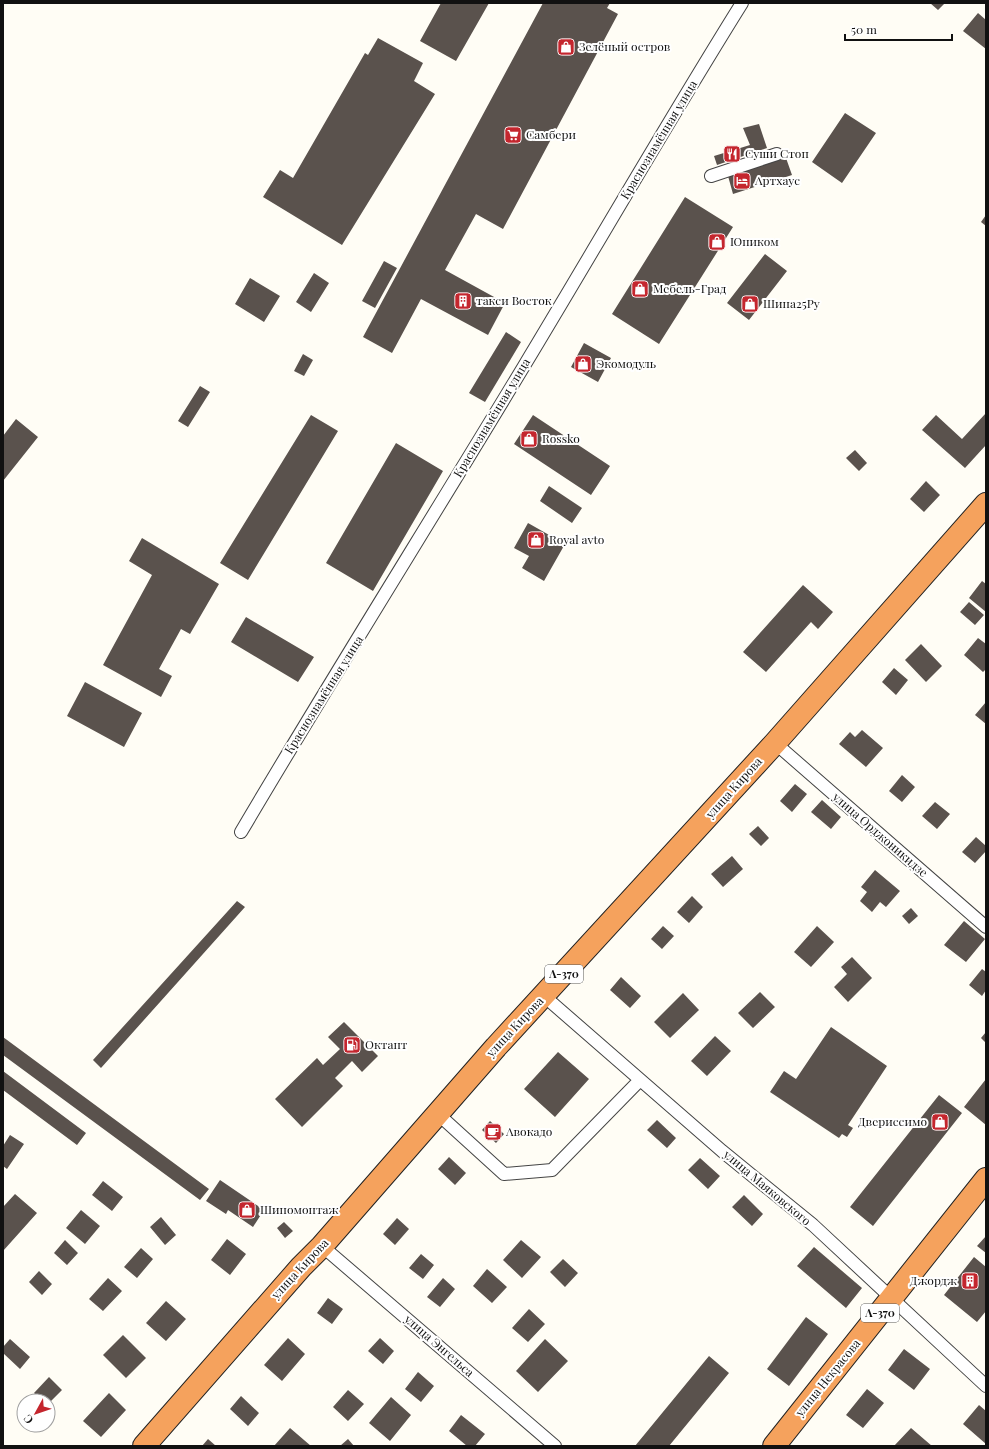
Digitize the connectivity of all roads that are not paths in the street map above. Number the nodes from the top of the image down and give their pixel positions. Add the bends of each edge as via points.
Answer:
1 (742, 3) edge
2 (777, 154) dead end
3 (711, 176) dead end
4 (986, 504) edge
5 (775, 743) junction
6 (241, 832) dead end
7 (986, 927) edge
8 (544, 996) junction
9 (640, 1080) junction
10 (438, 1114) junction
11 (986, 1179) edge
12 (322, 1246) junction
13 (891, 1299) junction
14 (986, 1386) edge
15 (144, 1446) edge
16 (555, 1446) edge
17 (774, 1446) edge

1 - 6 street, Краснознамённая улица
2 - 3 street
4 - 5 highway, улица Кирова / А-370
5 - 7 street, улица Орджоникидзе
5 - 8 highway, улица Кирова / А-370
8 - 9 street, улица Маяковского
8 - 10 highway, улица Кирова / А-370
9 - 10 street via 552,1170 504,1174
9 - 13 street, улица Маяковского via 813,1225
10 - 12 highway, улица Кирова / А-370
11 - 13 highway, улица Некрасова / А-370
12 - 15 highway, улица Кирова / А-370
12 - 16 street, улица Энгельса
13 - 14 street, улица Маяковского
13 - 17 highway, улица Некрасова / А-370

